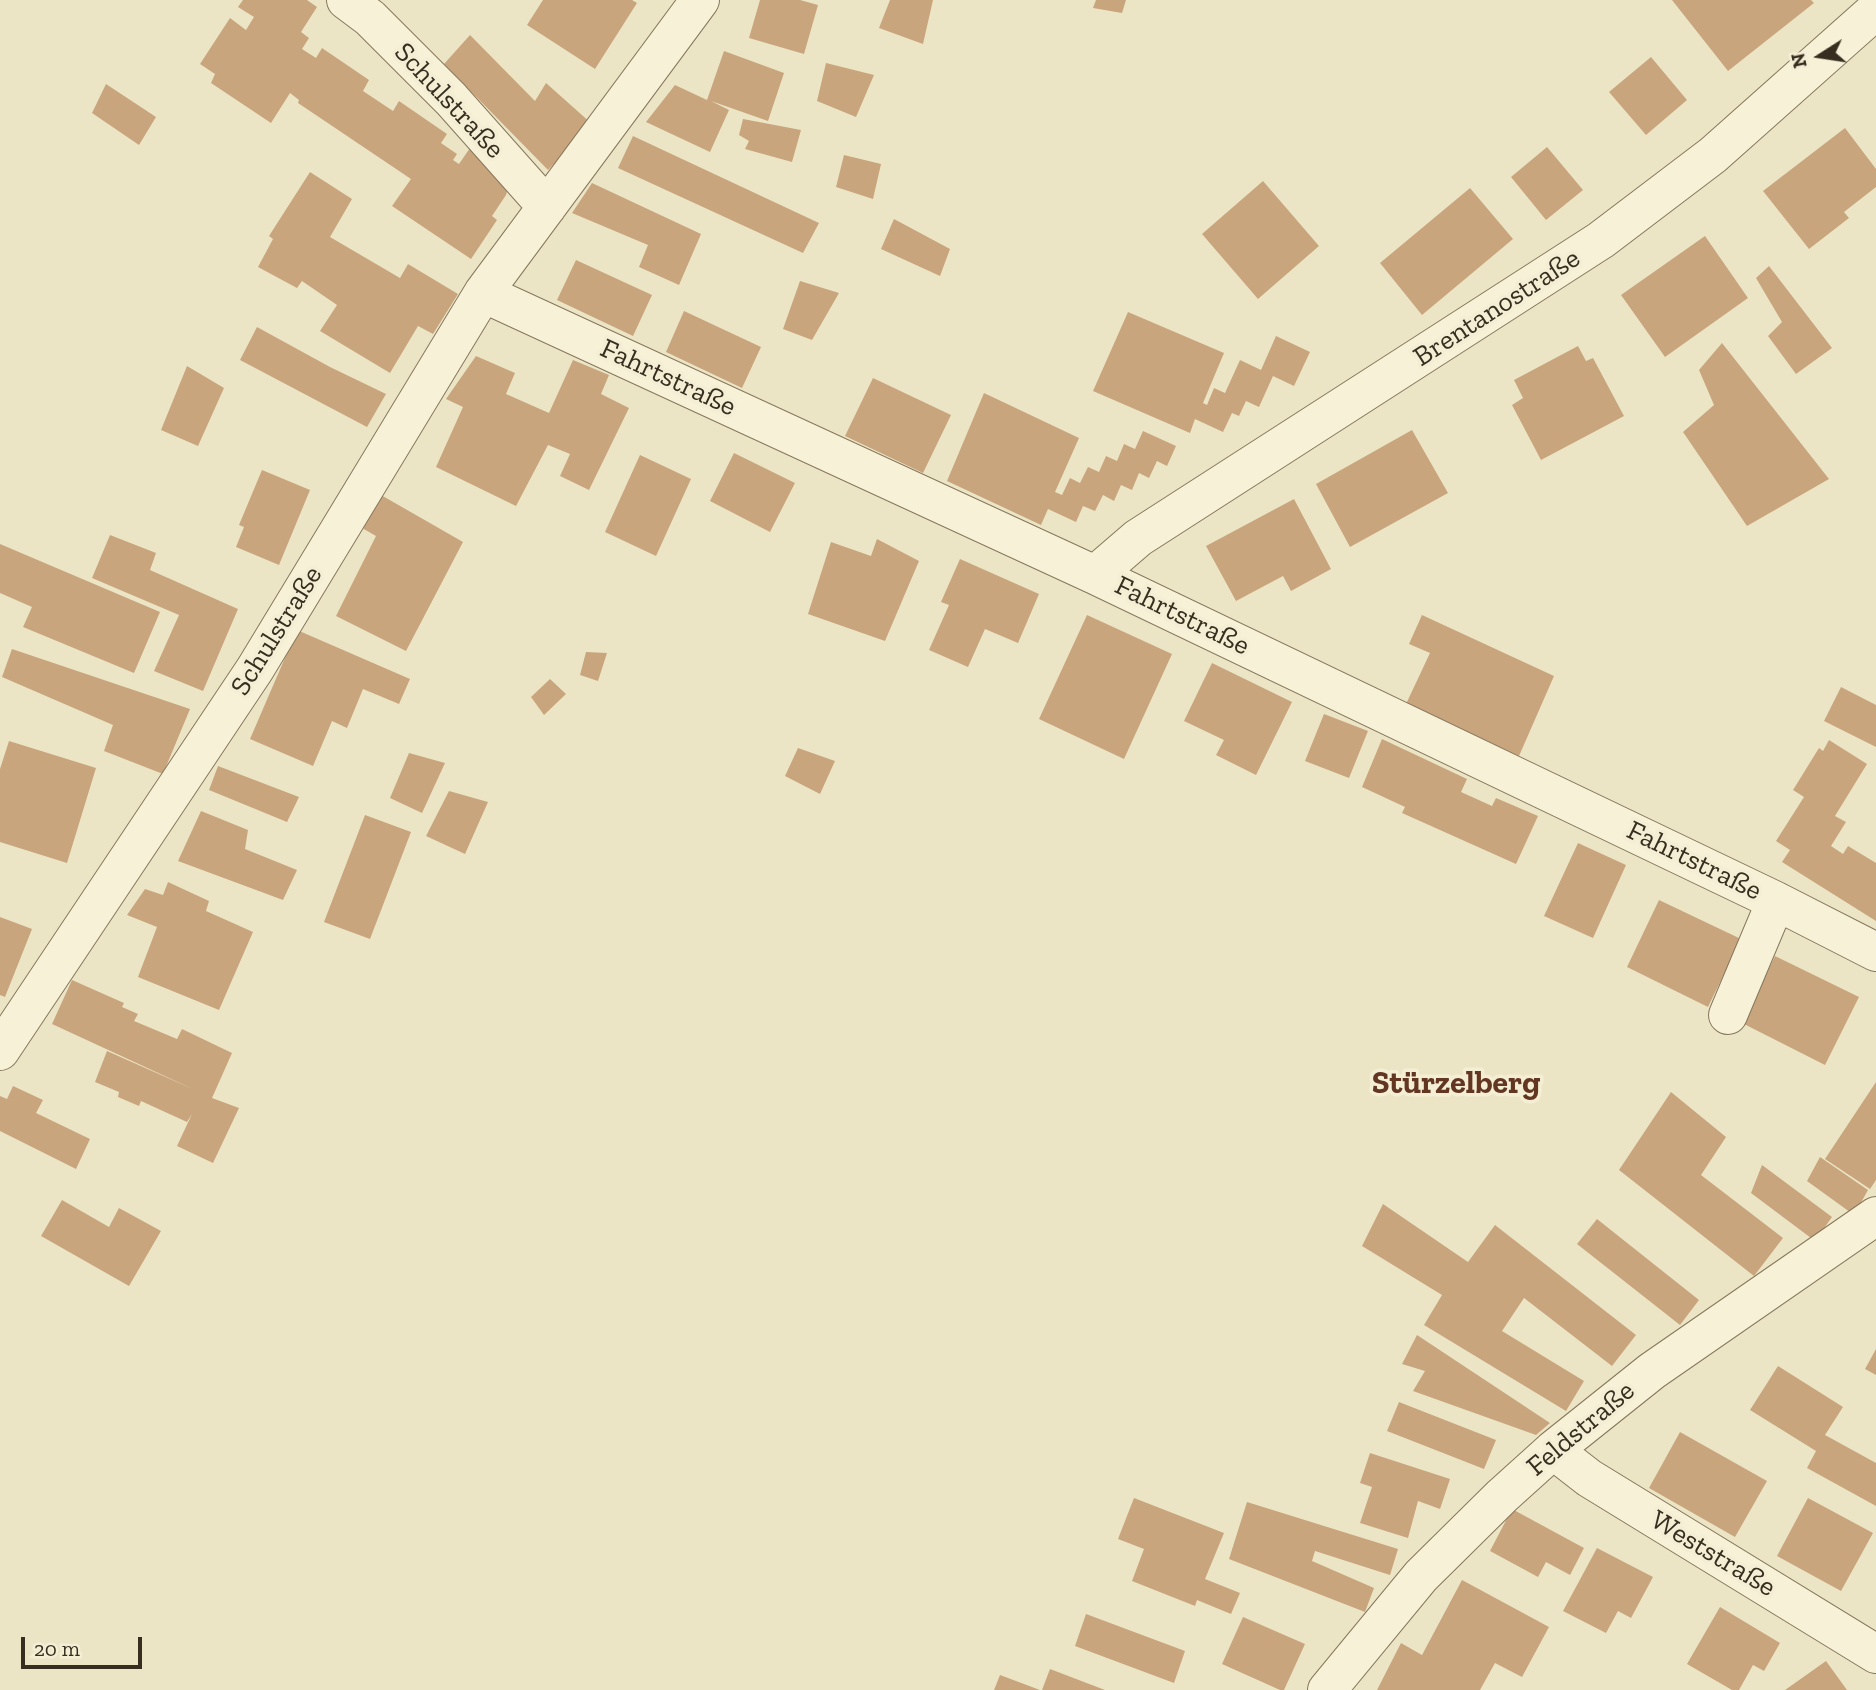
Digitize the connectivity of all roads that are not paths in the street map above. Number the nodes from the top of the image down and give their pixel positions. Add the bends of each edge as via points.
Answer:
1 (346, 0) edge
2 (700, 0) edge
3 (1876, 10) edge
4 (547, 207) junction
5 (483, 293) junction
6 (1095, 575) junction
7 (1776, 901) junction
8 (1876, 952) edge
9 (1728, 1015) dead end
10 (0, 1051) edge
11 (1876, 1216) edge
12 (1553, 1450) junction
13 (1876, 1654) edge
14 (1327, 1690) edge

1 - 4 street, Schulstraße via 451,99
2 - 4 street, Schulstraße
3 - 6 street, Brentanostraße via 1713,155 1601,240 1138,538
4 - 5 street, Schulstraße
5 - 6 street, Fahrtstraße
5 - 10 street, Schulstraße via 255,669
6 - 7 street, Fahrtstraße
7 - 8 street, Fahrtstraße
7 - 9 street
11 - 12 street, Feldstraße via 1652,1371
12 - 13 street, Weststraße via 1589,1478
12 - 14 street, Feldstraße via 1421,1576

